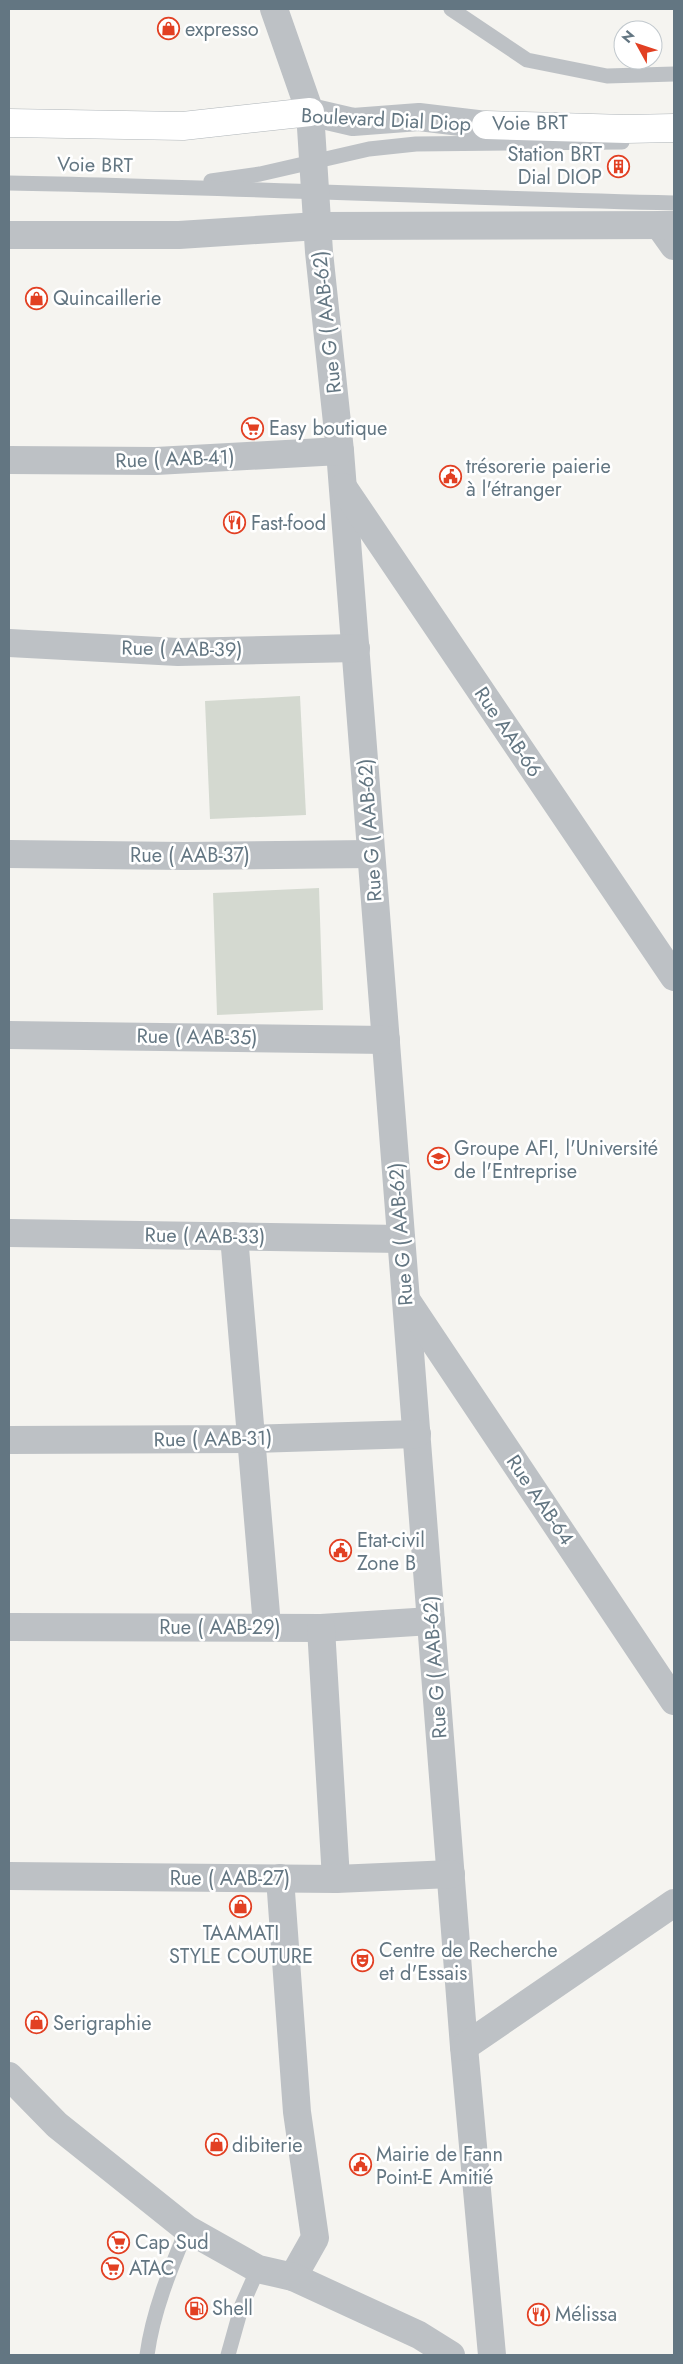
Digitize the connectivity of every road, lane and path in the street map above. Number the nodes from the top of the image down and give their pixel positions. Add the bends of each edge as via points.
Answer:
1 (274, 9) edge
2 (451, 9) edge
3 (674, 74) edge
4 (310, 112) junction
5 (9, 123) edge
6 (486, 125) joint
7 (674, 128) edge
8 (674, 141) edge
9 (313, 162) junction
10 (9, 183) edge
11 (180, 186) junction
12 (316, 192) junction
13 (670, 225) edge
14 (318, 226) junction
15 (9, 235) edge
16 (340, 452) junction
17 (9, 460) edge
18 (343, 486) junction
19 (9, 643) edge
20 (356, 648) junction
21 (9, 854) edge
22 (371, 854) junction
23 (674, 977) edge
24 (9, 1035) edge
25 (386, 1040) junction
26 (9, 1233) edge
27 (234, 1236) junction
28 (401, 1239) junction
29 (406, 1300) junction
30 (417, 1434) junction
31 (250, 1439) junction
32 (9, 1440) edge
33 (431, 1621) junction
34 (267, 1626) junction
35 (9, 1628) edge
36 (321, 1628) junction
37 (674, 1701) edge
38 (451, 1874) junction
39 (9, 1876) edge
40 (280, 1878) junction
41 (336, 1879) junction
42 (674, 1904) edge
43 (464, 2048) junction
44 (9, 2076) edge
45 (187, 2229) junction
46 (258, 2269) junction
47 (293, 2278) junction
48 (147, 2355) edge
49 (228, 2355) edge
50 (451, 2355) edge
51 (492, 2355) edge

1 - 4 street, Rue G ( AAB-62)
2 - 3 lane via 527,60 607,76
4 - 5 main road, Boulevard Dial Diop via 183,126
4 - 6 street, Boulevard Dial Diop via 353,122 419,117
4 - 9 street, Rue G ( AAB-62)
6 - 7 main road, Boulevard Dial Diop
8 - 9 lane, Voie BRT via 416,144 369,149
9 - 11 lane, Voie BRT
9 - 12 street, Rue G ( AAB-62)
10 - 11 lane, Voie BRT
11 - 12 lane, Voie BRT
12 - 13 lane, Voie BRT via 469,199
12 - 14 street, Rue G ( AAB-62)
13 - 14 street
14 - 15 street via 179,236
14 - 16 street, Rue G ( AAB-62)
16 - 17 street, Rue ( AAB-41) via 156,461
16 - 18 street, Rue G ( AAB-62)
18 - 20 street, Rue G ( AAB-62)
18 - 23 street, Rue AAB-66
19 - 20 street, Rue ( AAB-39) via 178,652
20 - 22 street, Rue G ( AAB-62)
21 - 22 street, Rue ( AAB-37)
22 - 25 street, Rue G ( AAB-62)
24 - 25 street, Rue ( AAB-35)
25 - 28 street, Rue G ( AAB-62)
26 - 27 street, Rue ( AAB-33)
27 - 28 street, Rue ( AAB-33)
27 - 31 street
28 - 29 street, Rue G ( AAB-62)
29 - 30 street, Rue G ( AAB-62)
29 - 37 street, Rue AAB-64
30 - 31 street, Rue ( AAB-31)
30 - 33 street, Rue G ( AAB-62)
31 - 32 street, Rue ( AAB-31)
31 - 34 street
33 - 36 street, Rue ( AAB-29)
33 - 38 street, Rue G ( AAB-62)
34 - 35 street, Rue ( AAB-29)
34 - 36 street, Rue ( AAB-29)
36 - 41 street
38 - 41 street, Rue ( AAB-27)
38 - 43 street, Rue G ( AAB-62)
39 - 40 street, Rue ( AAB-27)
40 - 41 street, Rue ( AAB-27)
40 - 47 street via 297,2112 315,2238
42 - 43 street
43 - 51 street, Rue G ( AAB-62)
44 - 45 street via 57,2125
45 - 46 street
45 - 48 lane via 150,2330
46 - 47 street
46 - 49 lane via 242,2304
47 - 50 street via 419,2335

